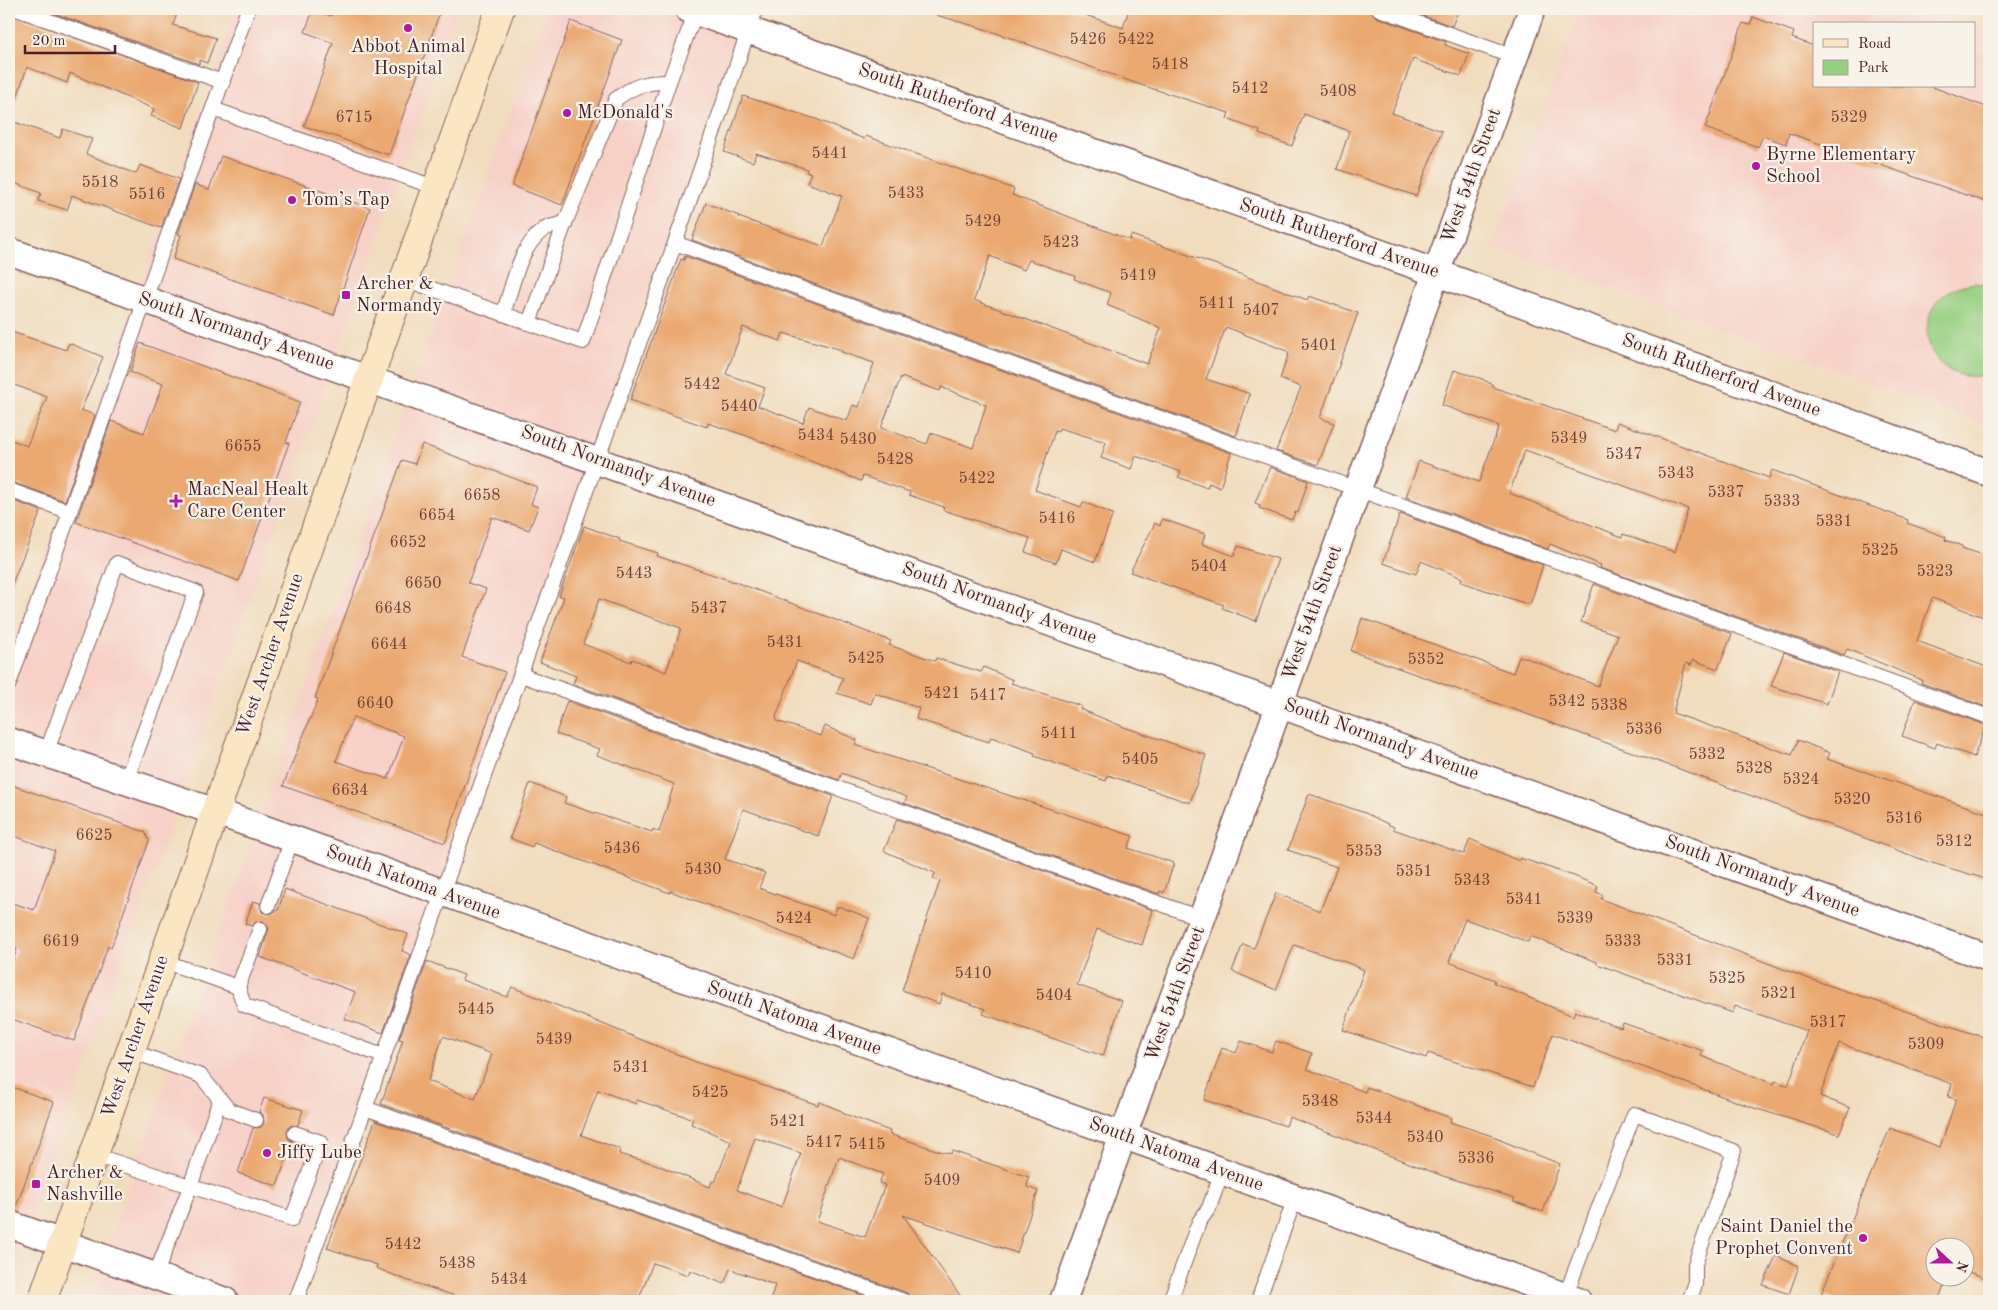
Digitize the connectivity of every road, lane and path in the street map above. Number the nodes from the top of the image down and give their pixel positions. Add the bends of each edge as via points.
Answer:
1 (16, 9) edge
2 (248, 9) edge
3 (500, 9) edge
4 (1379, 9) edge
5 (1532, 9) edge
6 (694, 10) edge
7 (752, 20) edge
8 (1514, 57) junction
9 (223, 82) junction
10 (669, 82) junction
11 (213, 109) junction
12 (436, 188) junction
13 (565, 222) junction
14 (675, 243) junction
15 (9, 252) edge
16 (1437, 273) junction
17 (404, 279) junction
18 (145, 300) junction
19 (503, 314) junction
20 (529, 323) junction
21 (369, 378) junction
22 (593, 459) junction
23 (1989, 473) edge
24 (9, 490) edge
25 (1358, 490) junction
26 (70, 512) junction
27 (521, 675) junction
28 (9, 684) edge
29 (1280, 704) junction
30 (1989, 717) edge
31 (9, 741) edge
32 (46, 753) junction
33 (126, 781) junction
34 (216, 812) junction
35 (292, 840) junction
36 (441, 893) junction
37 (268, 906) dead end
38 (1203, 919) junction
39 (260, 929) dead end
40 (1989, 958) edge
41 (163, 961) junction
42 (238, 988) junction
43 (131, 1051) junction
44 (383, 1056) junction
45 (220, 1100) junction
46 (365, 1108) junction
47 (256, 1120) dead end
48 (295, 1133) dead end
49 (1124, 1136) junction
50 (94, 1155) junction
51 (1222, 1171) junction
52 (190, 1187) junction
53 (1296, 1198) junction
54 (9, 1224) edge
55 (63, 1243) junction
56 (155, 1276) junction
57 (1572, 1299) edge
58 (42, 1301) edge
59 (226, 1301) edge
60 (296, 1301) edge
61 (904, 1301) edge
62 (1063, 1301) edge
63 (1170, 1301) edge
64 (1258, 1301) edge
65 (1689, 1301) edge

1 - 9 lane
2 - 9 lane
3 - 12 main road, West Archer Avenue
4 - 8 lane
5 - 8 street, West 54th Street
6 - 7 street, South Rutherford Avenue
6 - 10 lane
7 - 14 lane
7 - 16 street, South Rutherford Avenue
8 - 16 street, West 54th Street
9 - 11 lane
10 - 13 lane via 645,83 616,99
10 - 20 lane via 583,342
11 - 12 lane
11 - 18 lane
12 - 17 main road, West Archer Avenue
13 - 19 lane via 545,229 530,244 522,256
13 - 20 lane
14 - 22 lane
14 - 25 lane
15 - 18 street, South Normandy Avenue
16 - 23 street, South Rutherford Avenue
16 - 25 street, West 54th Street
17 - 19 lane
17 - 21 main road, West Archer Avenue
18 - 21 street, South Normandy Avenue
18 - 26 lane
19 - 20 lane
21 - 22 street, South Normandy Avenue
21 - 34 main road, West Archer Avenue
22 - 27 lane
22 - 29 street, South Normandy Avenue
24 - 26 lane
25 - 29 street, West 54th Street
25 - 30 lane
26 - 28 lane
27 - 36 lane
27 - 38 lane
29 - 38 street, West 54th Street
29 - 40 street, South Normandy Avenue
31 - 32 street, South Natoma Avenue
32 - 33 street, South Natoma Avenue
32 - 33 lane via 117,563 196,592
33 - 34 street, South Natoma Avenue
34 - 35 street, South Natoma Avenue
34 - 41 main road, West Archer Avenue
35 - 36 street, South Natoma Avenue
35 - 37 lane
36 - 44 lane
36 - 49 street, South Natoma Avenue
38 - 49 street, West 54th Street
39 - 42 lane
41 - 42 lane
41 - 43 main road, West Archer Avenue
42 - 44 lane via 244,1005
43 - 45 lane via 201,1076
43 - 50 main road, West Archer Avenue
44 - 46 lane
45 - 47 lane via 229,1110
45 - 52 lane
46 - 60 lane
46 - 61 lane
48 - 52 lane via 321,1142 292,1220
49 - 51 street, South Natoma Avenue
49 - 62 street, West 54th Street
50 - 52 lane
50 - 55 main road, West Archer Avenue
51 - 53 street, South Natoma Avenue
51 - 63 lane
52 - 56 lane
53 - 57 street, South Natoma Avenue
53 - 64 lane
54 - 55 street
55 - 56 street
55 - 58 main road, West Archer Avenue
56 - 59 street
57 - 65 lane via 1634,1114 1734,1151 1695,1264 1695,1285

